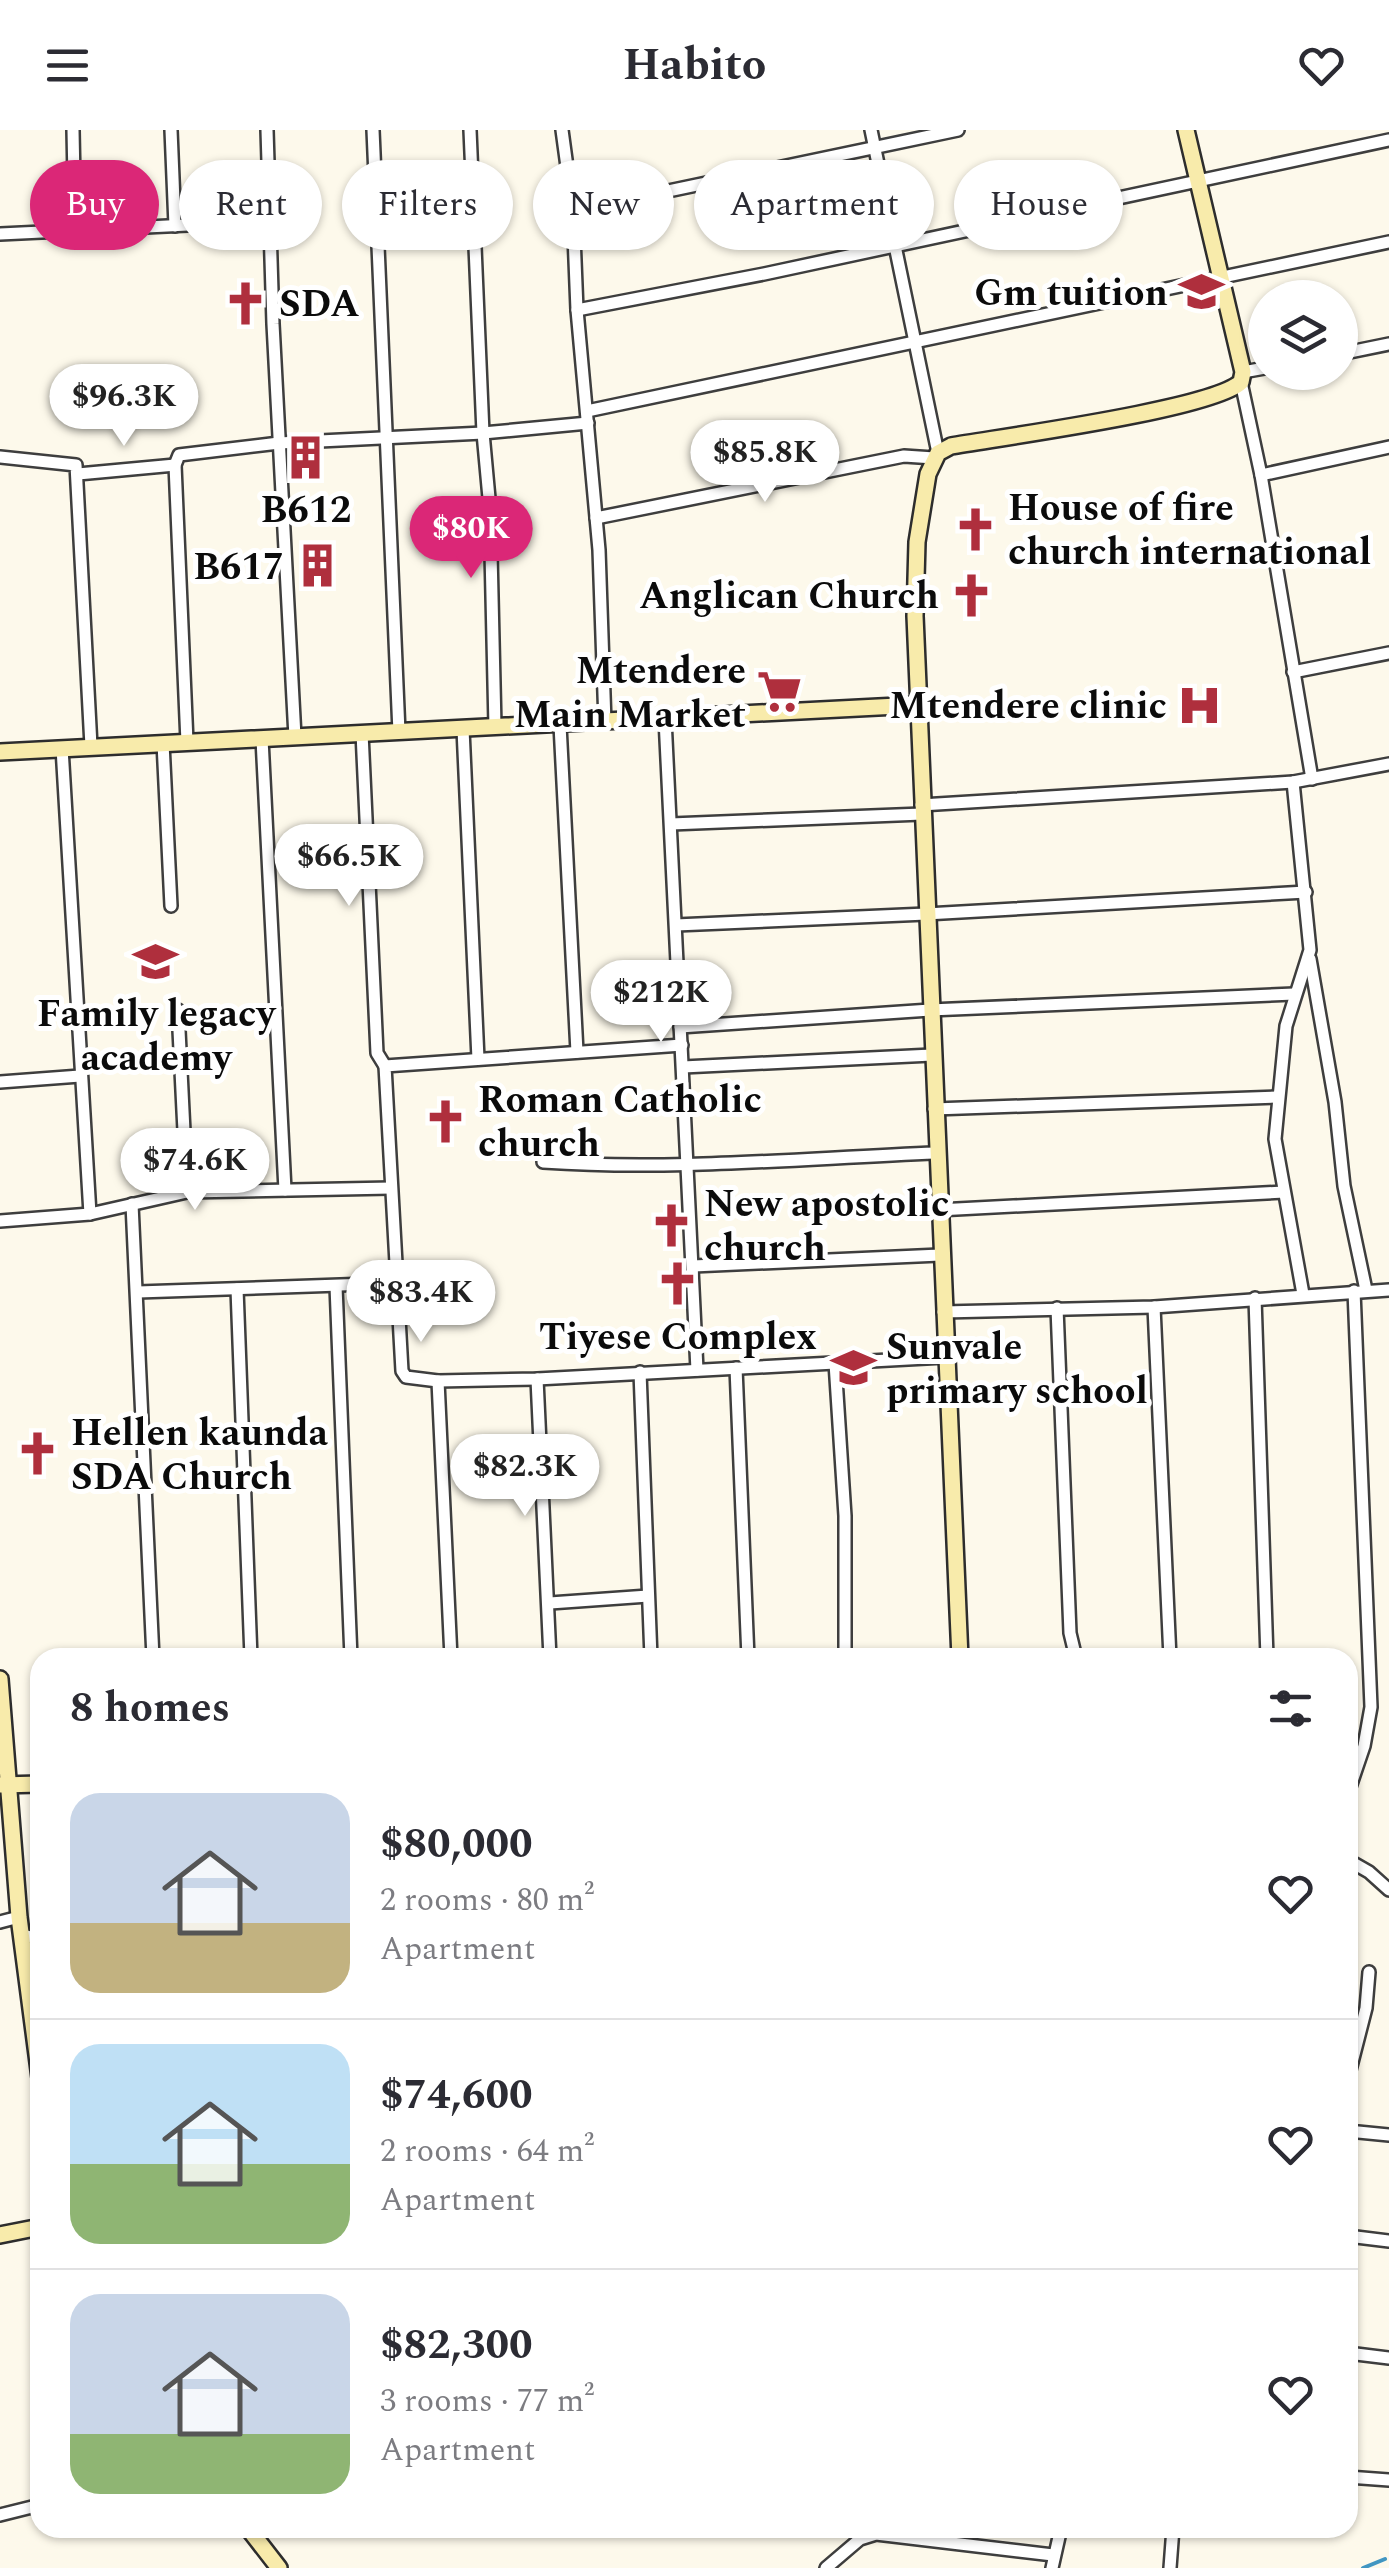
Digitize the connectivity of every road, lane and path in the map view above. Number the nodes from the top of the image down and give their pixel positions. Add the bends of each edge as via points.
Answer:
1 (73, 130) edge
2 (171, 130) edge
3 (268, 130) edge
4 (373, 130) edge
5 (470, 130) edge
6 (562, 130) edge
7 (871, 130) edge
8 (958, 130) edge
9 (1186, 130) edge
10 (1389, 140) edge
11 (875, 147) junction
12 (74, 160) edge
13 (269, 160) edge
14 (566, 160) edge
15 (878, 160) edge
16 (1198, 182) junction
17 (674, 189) edge
18 (175, 226) junction
19 (179, 226) edge
20 (159, 227) edge
21 (30, 233) edge
22 (0, 234) edge
23 (934, 236) edge
24 (1389, 242) edge
25 (271, 250) edge
26 (575, 250) edge
27 (870, 250) edge
28 (897, 250) edge
29 (1220, 277) junction
30 (577, 310) junction
31 (917, 340) junction
32 (1389, 344) edge
33 (1358, 350) edge
34 (1248, 375) edge
35 (1242, 377) junction
36 (587, 417) junction
37 (483, 433) junction
38 (386, 437) junction
39 (280, 443) junction
40 (1389, 447) edge
41 (936, 456) junction
42 (0, 457) edge
43 (174, 465) junction
44 (78, 474) junction
45 (1261, 475) junction
46 (596, 518) junction
47 (1389, 653) edge
48 (1294, 672) junction
49 (917, 705) junction
50 (664, 719) junction
51 (605, 722) junction
52 (560, 724) junction
53 (495, 727) junction
54 (463, 728) junction
55 (399, 732) junction
56 (362, 734) junction
57 (295, 737) junction
58 (262, 739) junction
59 (188, 742) junction
60 (163, 744) junction
61 (91, 746) junction
62 (62, 748) junction
63 (0, 752) edge
64 (1389, 766) edge
65 (1312, 778) junction
66 (1293, 782) junction
67 (922, 810) junction
68 (671, 824) junction
69 (1306, 892) junction
70 (170, 906) dead end
71 (926, 914) junction
72 (676, 924) junction
73 (1310, 956) junction
74 (1294, 994) junction
75 (178, 1010) dead end
76 (930, 1010) junction
77 (680, 1027) junction
78 (682, 1046) junction
79 (577, 1052) junction
80 (932, 1055) junction
81 (478, 1060) junction
82 (385, 1066) junction
83 (683, 1067) junction
84 (80, 1076) junction
85 (0, 1082) edge
86 (1278, 1097) junction
87 (934, 1109) junction
88 (936, 1152) junction
89 (544, 1162) dead end
90 (688, 1166) junction
91 (392, 1188) junction
92 (284, 1190) junction
93 (186, 1192) junction
94 (1284, 1192) junction
95 (132, 1204) junction
96 (938, 1210) junction
97 (90, 1214) junction
98 (0, 1221) edge
99 (940, 1254) junction
100 (693, 1266) junction
101 (397, 1283) junction
102 (336, 1286) junction
103 (237, 1289) junction
104 (1360, 1290) junction
105 (1389, 1290) edge
106 (138, 1292) junction
107 (1303, 1294) junction
108 (1255, 1298) junction
109 (1154, 1306) junction
110 (1057, 1308) junction
111 (943, 1312) junction
112 (945, 1357) junction
113 (835, 1363) junction
114 (736, 1368) junction
115 (697, 1370) junction
116 (640, 1372) junction
117 (537, 1379) junction
118 (438, 1381) junction
119 (648, 1596) junction
120 (550, 1603) junction
121 (154, 1648) edge
122 (251, 1648) edge
123 (350, 1648) edge
124 (450, 1648) edge
125 (550, 1648) edge
126 (651, 1648) edge
127 (748, 1648) edge
128 (844, 1648) edge
129 (960, 1648) edge
130 (1074, 1648) edge
131 (1170, 1648) edge
132 (1267, 1648) edge
133 (0, 1680) edge
134 (1358, 1764) edge
135 (30, 1784) edge
136 (4, 1785) edge
137 (1358, 1866) edge
138 (1389, 1890) edge
139 (19, 1917) junction
140 (0, 1922) edge
141 (21, 1935) junction
142 (30, 1937) edge
143 (1369, 1972) dead end
144 (30, 2003) edge
145 (1358, 2039) edge
146 (1358, 2132) edge
147 (1389, 2134) edge
148 (30, 2229) edge
149 (0, 2236) edge
150 (1358, 2237) edge
151 (1389, 2241) edge
152 (1358, 2354) edge
153 (1389, 2358) edge
154 (1358, 2478) edge
155 (1389, 2480) edge
156 (30, 2508) edge
157 (0, 2515) edge
158 (256, 2538) edge
159 (863, 2538) edge
160 (901, 2538) edge
161 (1172, 2538) edge
162 (1053, 2562) edge
163 (279, 2568) edge
164 (826, 2568) edge
165 (1170, 2568) edge

1 - 12 street
2 - 18 street
3 - 13 street
4 - 38 street
5 - 37 street
6 - 14 street
7 - 11 street
8 - 11 street
9 - 16 main road
10 - 16 street
11 - 15 street
11 - 17 street
16 - 23 street
16 - 29 main road
18 - 19 street
18 - 20 street
21 - 22 street
24 - 29 street
25 - 39 street
26 - 30 street
27 - 30 street
28 - 31 street
29 - 31 street
29 - 35 main road
30 - 36 street
31 - 36 street
31 - 41 street
32 - 33 street
34 - 35 street
35 - 41 main road via 1218,395 951,446
35 - 45 street
36 - 37 street
36 - 46 street
37 - 38 street
37 - 53 street
38 - 39 street
38 - 55 street
39 - 43 street via 185,452
39 - 57 street
40 - 45 street
41 - 46 street via 904,456
41 - 49 main road via 918,542
42 - 44 street via 70,463
43 - 44 street
43 - 59 street
44 - 61 street
45 - 48 street
46 - 51 street
47 - 48 street
48 - 65 street
49 - 50 main road
49 - 67 main road
50 - 51 main road
50 - 68 street
51 - 52 main road
52 - 53 main road
52 - 79 street
53 - 54 main road
54 - 55 main road
54 - 81 street
55 - 56 main road
56 - 57 main road
56 - 82 street via 377,1053
57 - 58 main road
58 - 59 main road
58 - 92 street
59 - 60 main road
60 - 61 main road
60 - 70 street
61 - 62 main road
62 - 63 main road
62 - 84 street
64 - 65 street
65 - 66 street
66 - 67 street
66 - 69 street
67 - 68 street
67 - 71 main road
68 - 72 street
69 - 71 street
69 - 73 street
71 - 72 street
71 - 76 main road
72 - 77 street
73 - 74 street
73 - 104 street
74 - 76 street
74 - 86 street
75 - 93 street
76 - 77 street
76 - 80 main road
77 - 78 street
78 - 79 street
78 - 83 street
79 - 81 street
80 - 83 street
80 - 87 main road
81 - 82 street
82 - 91 street
83 - 90 street
84 - 85 street
84 - 97 street
86 - 87 street
86 - 94 street via 1275,1139
87 - 88 main road
88 - 90 street
88 - 96 main road
89 - 90 street
90 - 100 street
91 - 92 street
91 - 101 street
92 - 93 street
93 - 95 street
94 - 96 street
94 - 107 street
95 - 97 street
95 - 106 street
96 - 99 main road
97 - 98 street
99 - 100 street
99 - 111 main road
100 - 115 street
101 - 102 street
101 - 118 street via 402,1371 414,1380
102 - 103 street
102 - 123 street
103 - 106 street
103 - 122 street
104 - 105 street
104 - 107 street
104 - 134 street via 1371,1707
106 - 121 street
107 - 108 street
108 - 109 street
108 - 132 street
109 - 110 street
109 - 131 street
110 - 111 street
110 - 130 street
111 - 112 main road
112 - 113 street
112 - 129 main road
113 - 114 street
113 - 128 street via 845,1516
114 - 115 street
114 - 127 street
115 - 116 street
116 - 117 street
116 - 119 street
117 - 118 street
117 - 120 street
118 - 124 street
119 - 120 street
119 - 126 street
120 - 125 street
133 - 136 main road
135 - 136 main road
136 - 139 main road
137 - 138 street
139 - 140 street
139 - 141 main road
141 - 142 street
141 - 144 main road
143 - 145 street
146 - 147 street
148 - 149 main road
150 - 151 street
152 - 153 street
154 - 155 street
156 - 157 street
158 - 163 main road
159 - 164 street
160 - 162 street
161 - 165 street

